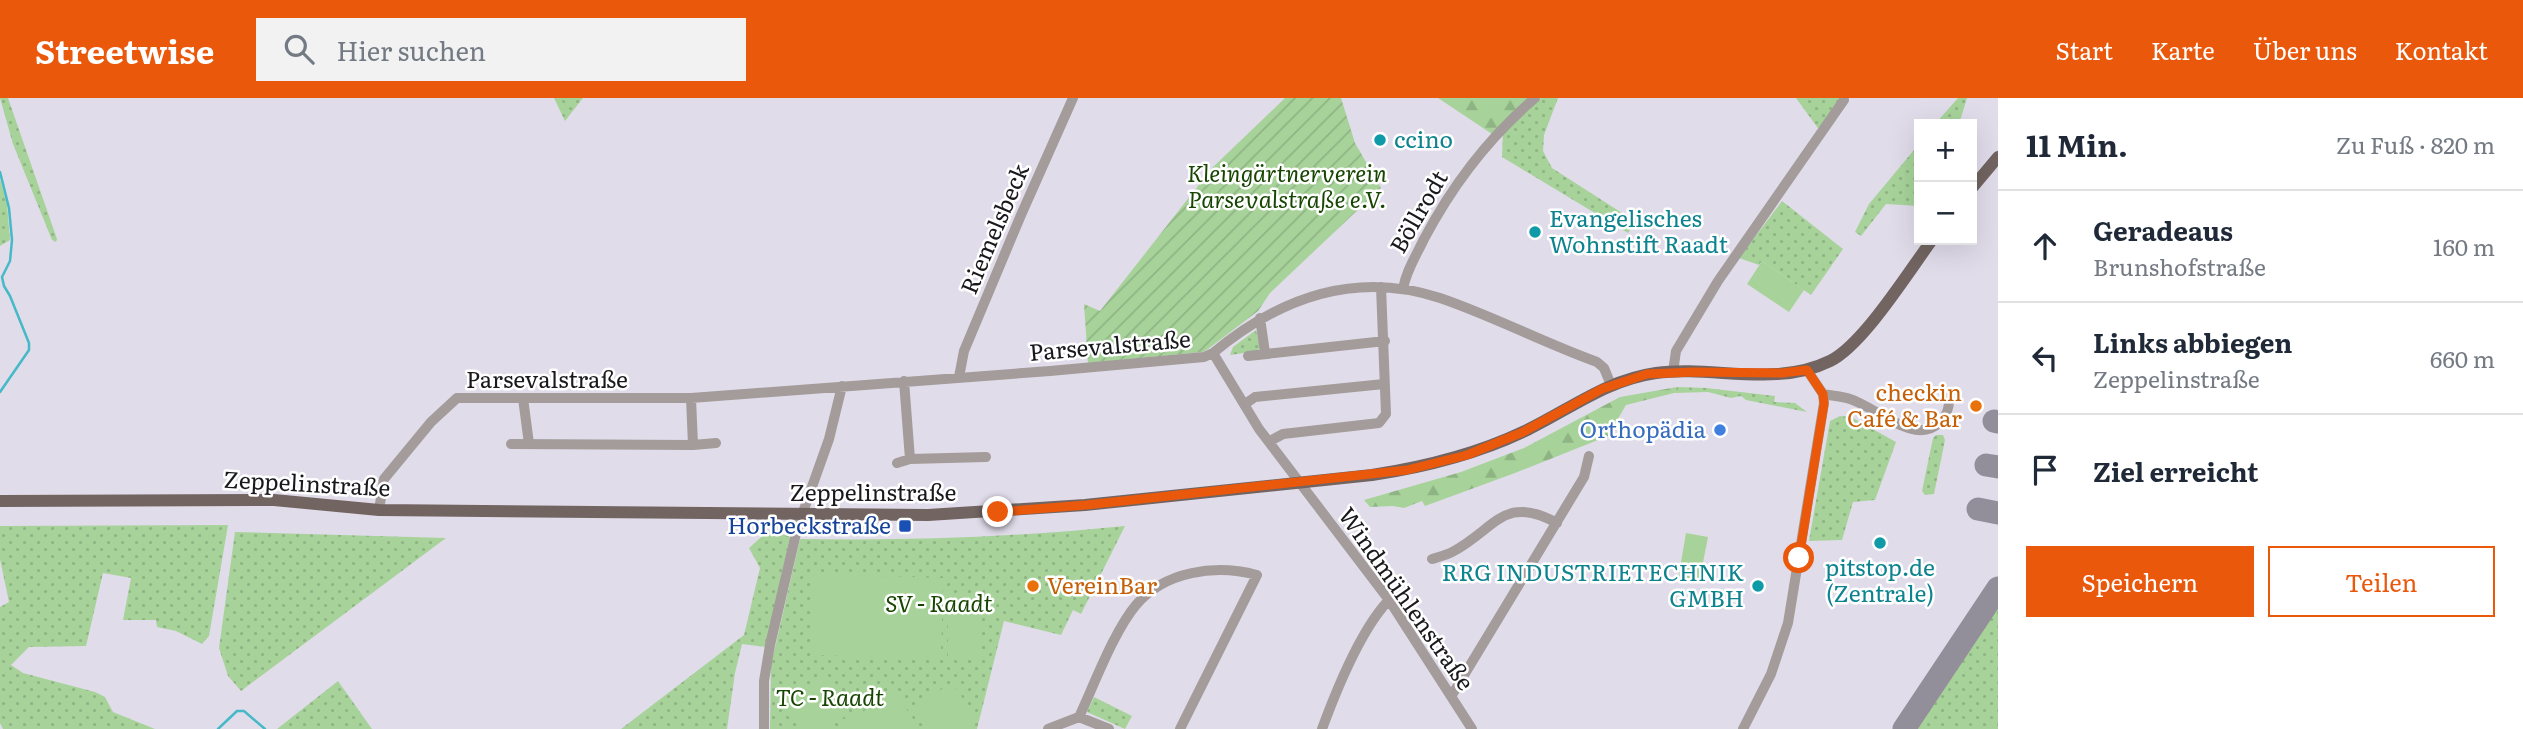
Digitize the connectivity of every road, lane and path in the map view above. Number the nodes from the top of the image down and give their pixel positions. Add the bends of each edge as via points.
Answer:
1 (1073, 98) edge
2 (1535, 98) edge
3 (1844, 100) edge
4 (1998, 157) edge
5 (1977, 182) edge
6 (1928, 245) edge
7 (1381, 288) junction
8 (1403, 289) junction
9 (1260, 318) junction
10 (1385, 341) junction
11 (1213, 353) junction
12 (1265, 353) junction
13 (1248, 356) dead end
14 (1807, 370) junction
15 (1673, 372) junction
16 (959, 377) junction
17 (904, 382) junction
18 (1384, 384) junction
19 (1611, 385) junction
20 (842, 386) junction
21 (1823, 394) junction
22 (1948, 394) dead end
23 (523, 398) junction
24 (691, 398) junction
25 (1245, 404) junction
26 (1270, 441) junction
27 (716, 443) dead end
28 (511, 444) dead end
29 (529, 444) junction
30 (692, 445) junction
31 (1589, 456) dead end
32 (985, 457) dead end
33 (910, 459) junction
34 (897, 463) dead end
35 (1299, 483) junction
36 (0, 501) edge
37 (379, 510) junction
38 (801, 515) junction
39 (1557, 523) junction
40 (1432, 559) dead end
41 (1389, 600) junction
42 (1452, 695) junction
43 (1079, 717) junction
44 (764, 729) edge
45 (1048, 729) edge
46 (1110, 729) edge
47 (1180, 729) edge
48 (1322, 729) edge
49 (1472, 729) edge
50 (1743, 729) edge

1 - 16 street, Riemelsbeck via 964,351
2 - 8 street, Böllrodt via 1509,120 1462,174 1429,229
3 - 15 street via 1718,281 1676,351
4 - 5 main road
6 - 14 main road via 1858,338 1831,360
7 - 8 street, Parsevalstraße
7 - 9 street, Parsevalstraße via 1326,292
7 - 10 street
8 - 19 street, Parsevalstraße via 1447,301 1598,362
9 - 11 street, Parsevalstraße
9 - 12 street
10 - 12 street
10 - 18 street
11 - 16 street, Parsevalstraße via 1050,372
11 - 25 street, Windmühlenstraße
12 - 13 street
14 - 15 main road, Zeppelinstraße
14 - 21 street
15 - 19 main road, Zeppelinstraße
16 - 17 street, Parsevalstraße
17 - 20 street, Parsevalstraße
17 - 33 street
18 - 25 street via 1255,397
18 - 26 street via 1386,414 1379,423 1283,434
19 - 35 main road, Zeppelinstraße via 1523,432 1467,455 1407,470
20 - 24 street, Parsevalstraße
20 - 38 street via 829,439
21 - 22 street via 1848,398 1921,432 1944,418 1950,406
21 - 50 street via 1788,623 1771,674
23 - 24 street, Parsevalstraße
23 - 29 street
23 - 37 street, Parsevalstraße via 457,398 384,479
24 - 30 street
25 - 26 street, Windmühlenstraße
26 - 35 street, Windmühlenstraße
27 - 30 street
28 - 29 street
29 - 30 street
31 - 39 street via 1584,477
32 - 33 street
33 - 34 street
35 - 38 main road, Zeppelinstraße via 998,512
35 - 41 street, Windmühlenstraße
36 - 37 main road, Zeppelinstraße via 274,500
37 - 38 main road, Zeppelinstraße
38 - 44 street via 764,681
39 - 40 street via 1529,511 1508,513 1452,552
39 - 42 street
41 - 42 street, Windmühlenstraße
41 - 48 street via 1344,677
42 - 49 street, Windmühlenstraße
43 - 45 street
43 - 46 street
43 - 47 street via 1121,630 1150,593 1171,580 1202,571 1256,575

